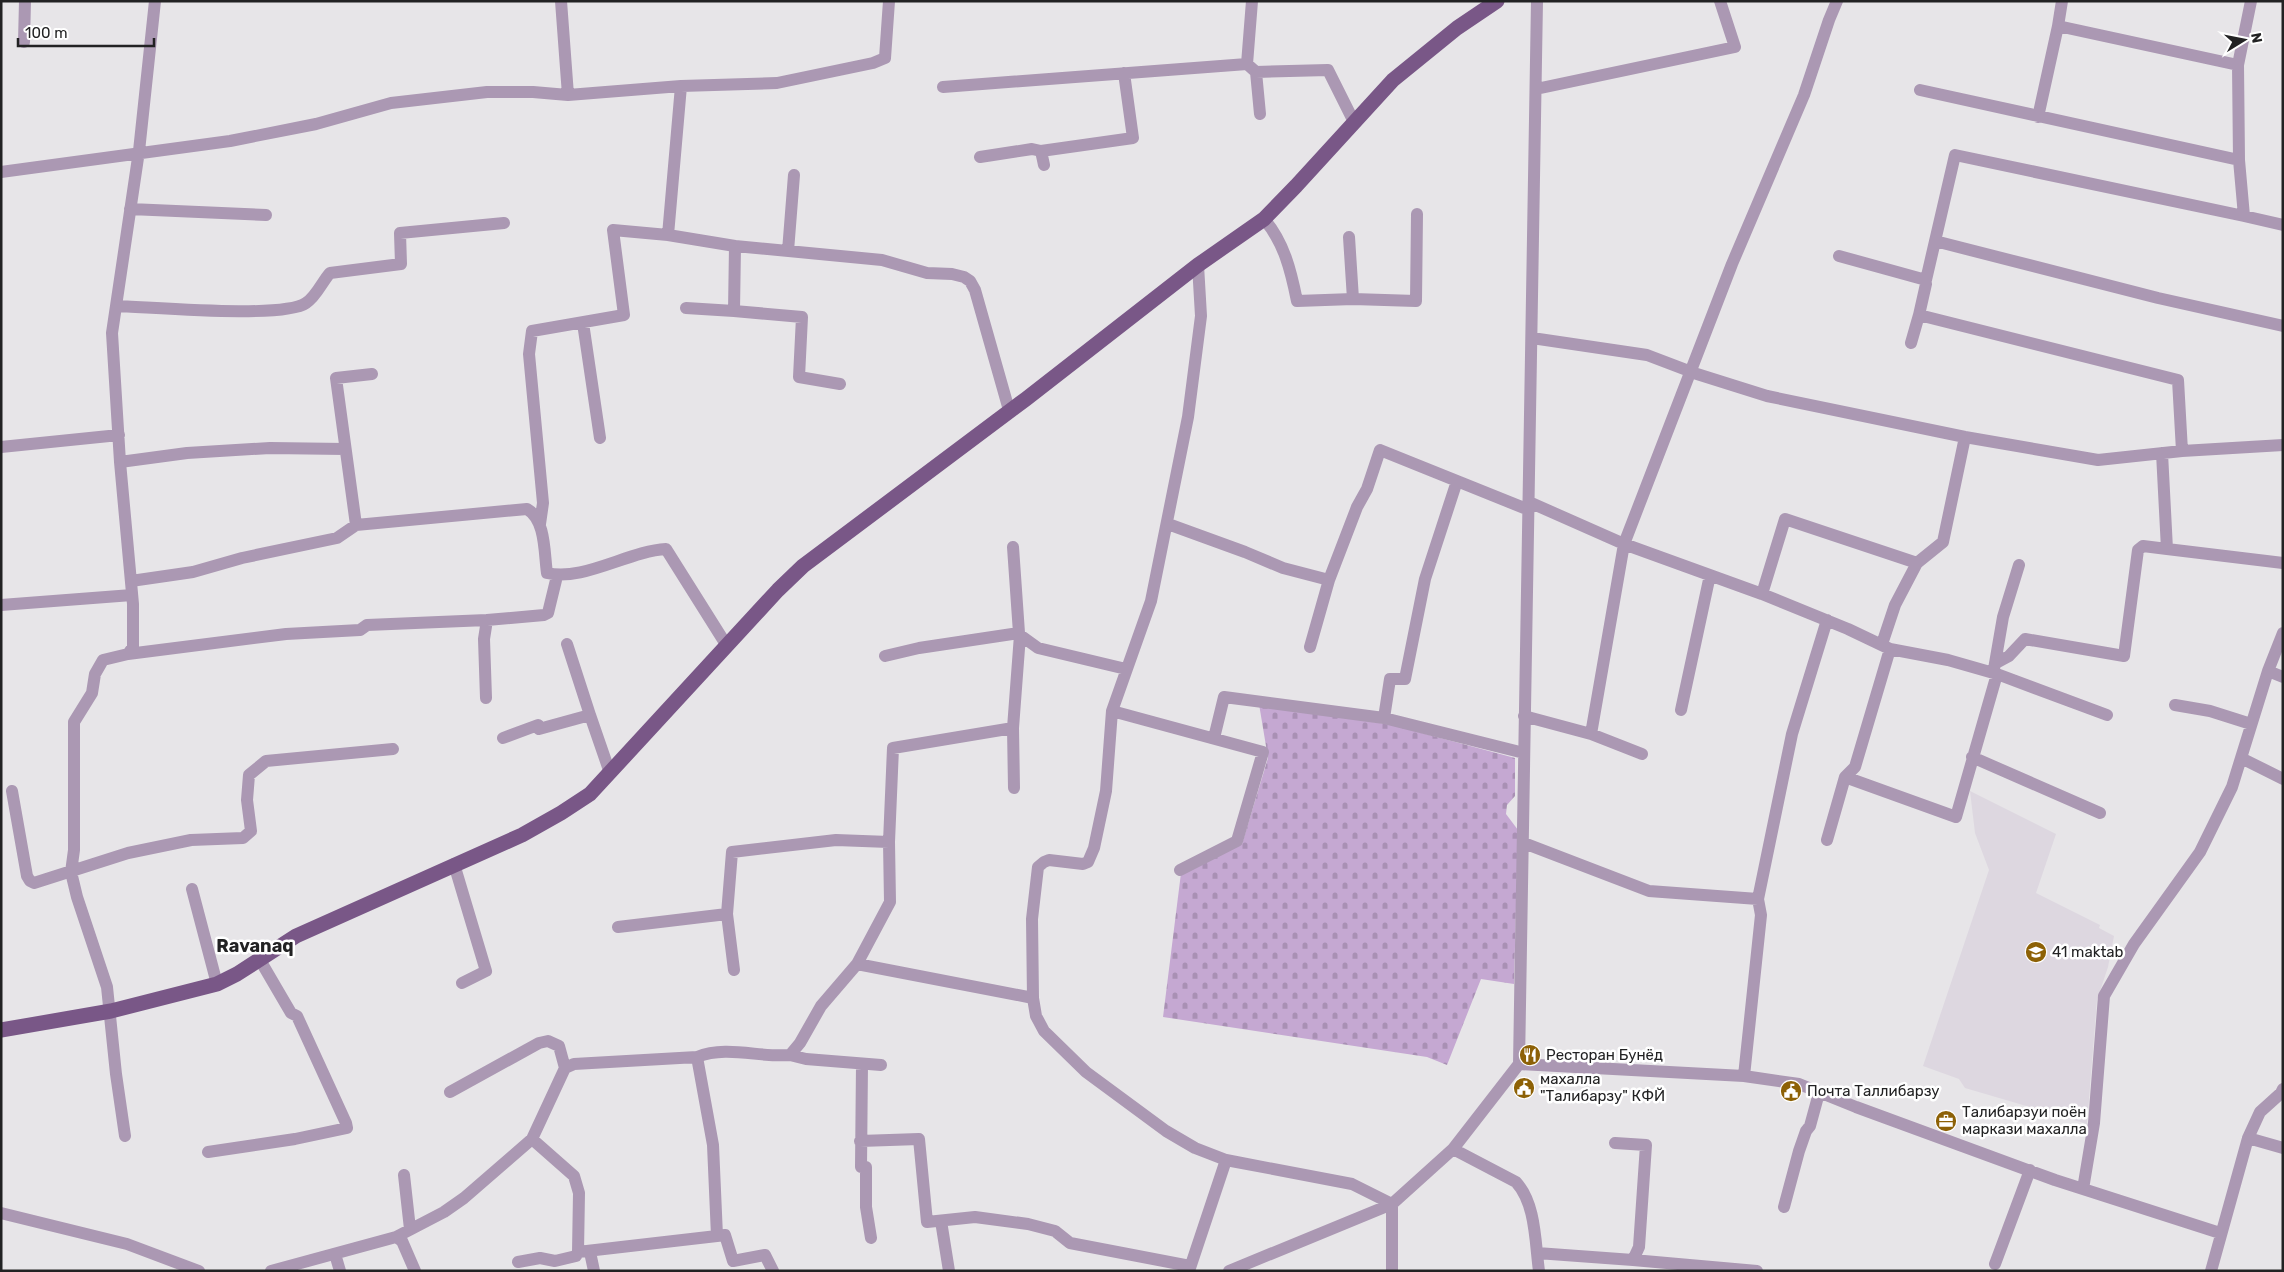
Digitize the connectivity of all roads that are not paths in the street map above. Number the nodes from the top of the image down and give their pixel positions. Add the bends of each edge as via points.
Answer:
1 (25, 1) edge
2 (154, 1) edge
3 (561, 1) edge
4 (890, 1) edge
5 (1252, 1) edge
6 (1497, 1) edge
7 (1537, 1) edge
8 (1720, 1) edge
9 (1837, 1) edge
10 (2062, 1) edge
11 (2251, 1) edge
12 (2058, 26) junction
13 (24, 42) dead end
14 (2238, 65) junction
15 (1251, 68) junction
16 (1124, 73) junction
17 (681, 86) junction
18 (943, 87) dead end
19 (1536, 89) junction
20 (1920, 90) dead end
21 (568, 95) junction
22 (1260, 114) dead end
23 (2038, 117) junction
24 (1354, 122) junction
25 (1041, 151) junction
26 (139, 152) junction
27 (980, 158) dead end
28 (2239, 160) junction
29 (1044, 166) dead end
30 (1, 172) edge
31 (794, 175) dead end
32 (130, 209) junction
33 (1417, 214) dead end
34 (266, 215) dead end
35 (2244, 216) junction
36 (1264, 219) junction
37 (504, 223) dead end
38 (2283, 225) edge
39 (668, 235) junction
40 (1349, 237) dead end
41 (1935, 241) junction
42 (735, 246) junction
43 (788, 251) junction
44 (1839, 256) dead end
45 (1198, 265) junction
46 (1926, 284) dead end
47 (1353, 300) junction
48 (116, 306) junction
49 (686, 308) dead end
50 (734, 311) junction
51 (1919, 314) junction
52 (583, 323) junction
53 (2283, 326) edge
54 (1532, 338) junction
55 (1912, 343) dead end
56 (1690, 371) junction
57 (372, 374) dead end
58 (840, 384) dead end
59 (1009, 410) junction
60 (119, 435) junction
61 (1965, 437) junction
62 (600, 438) dead end
63 (2283, 445) edge
64 (1, 447) edge
65 (346, 449) junction
66 (2182, 451) junction
67 (2162, 454) junction
68 (120, 462) junction
69 (1457, 481) junction
70 (1529, 506) junction
71 (540, 524) junction
72 (1168, 524) junction
73 (356, 525) junction
74 (1624, 544) junction
75 (1013, 547) dead end
76 (2167, 549) junction
77 (1917, 563) junction
78 (2283, 563) edge
79 (2018, 564) dead end
80 (1710, 575) junction
81 (557, 576) junction
82 (1329, 580) junction
83 (131, 581) junction
84 (1762, 594) junction
85 (132, 596) junction
86 (1, 605) edge
87 (486, 620) junction
88 (1827, 620) junction
89 (2283, 632) edge
90 (1020, 634) junction
91 (567, 644) dead end
92 (727, 646) junction
93 (1886, 646) junction
94 (1310, 647) dead end
95 (128, 654) junction
96 (885, 656) dead end
97 (1126, 669) junction
98 (1995, 670) junction
99 (2268, 671) junction
100 (2283, 677) edge
101 (486, 698) dead end
102 (2175, 705) dead end
103 (1681, 710) dead end
104 (1112, 711) junction
105 (590, 715) junction
106 (2108, 715) dead end
107 (1524, 716) junction
108 (1384, 718) junction
109 (2251, 724) junction
110 (1014, 728) junction
111 (1592, 734) junction
112 (504, 738) dead end
113 (1214, 738) junction
114 (393, 749) dead end
115 (1524, 753) junction
116 (1642, 754) dead end
117 (1972, 757) junction
118 (2241, 758) junction
119 (610, 773) junction
120 (1845, 777) junction
121 (2283, 779) edge
122 (1014, 788) dead end
123 (12, 791) dead end
124 (2100, 813) dead end
125 (1827, 840) dead end
126 (889, 842) junction
127 (1524, 843) junction
128 (454, 864) junction
129 (1180, 870) dead end
130 (71, 872) junction
131 (192, 889) dead end
132 (1758, 899) junction
133 (727, 914) junction
134 (618, 927) dead end
135 (260, 960) junction
136 (857, 964) junction
137 (734, 970) dead end
138 (462, 983) dead end
139 (217, 984) junction
140 (1034, 998) junction
141 (111, 1011) junction
142 (1, 1030) edge
143 (790, 1055) junction
144 (698, 1057) junction
145 (862, 1064) junction
146 (1519, 1064) junction
147 (881, 1066) dead end
148 (565, 1068) junction
149 (1744, 1076) junction
150 (450, 1092) dead end
151 (2282, 1092) edge
152 (1820, 1093) junction
153 (125, 1136) dead end
154 (2248, 1138) junction
155 (532, 1139) junction
156 (860, 1141) junction
157 (1615, 1143) dead end
158 (2283, 1148) edge
159 (1453, 1149) junction
160 (208, 1152) dead end
161 (1226, 1160) junction
162 (2030, 1170) junction
163 (404, 1174) dead end
164 (2083, 1189) junction
165 (1392, 1204) junction
166 (1784, 1207) dead end
167 (1, 1213) edge
168 (941, 1220) junction
169 (410, 1229) junction
170 (2220, 1234) junction
171 (396, 1236) junction
172 (717, 1236) junction
173 (871, 1238) dead end
174 (584, 1252) junction
175 (1536, 1253) junction
176 (335, 1254) junction
177 (1633, 1260) junction
178 (518, 1262) dead end
179 (1995, 1264) dead end
180 (1189, 1268) edge
181 (1234, 1270) edge
182 (199, 1271) edge
183 (271, 1271) edge
184 (340, 1271) edge
185 (415, 1271) edge
186 (594, 1271) edge
187 (773, 1271) edge
188 (949, 1271) edge
189 (1392, 1271) edge
190 (1539, 1271) edge
191 (1757, 1271) edge
192 (2211, 1271) edge

1 - 13 street
2 - 26 street
3 - 21 street
4 - 17 street via 885,58 873,63 777,83
5 - 15 street
6 - 24 main road via 1457,28 1393,80
7 - 19 street
8 - 19 street via 1736,47
9 - 56 street via 1804,95
10 - 12 street
11 - 14 street
12 - 14 street
12 - 23 street
14 - 28 street
15 - 16 street
15 - 22 street
15 - 24 street via 1328,70
16 - 18 street
16 - 25 street via 1133,138
17 - 21 street
17 - 39 street
19 - 54 street
20 - 23 street
21 - 26 street via 487,92 391,103 316,124 230,141
23 - 28 street
24 - 36 main road
25 - 27 street via 1032,149
25 - 29 street
26 - 30 street via 118,158
26 - 32 street
28 - 35 street
31 - 43 street
32 - 34 street
32 - 48 street
33 - 47 street via 1416,301
35 - 38 street
35 - 41 street via 1955,155
36 - 45 main road
36 - 47 street via 1280,242 1297,302
37 - 48 street via 400,234 401,264 330,273 308,302 294,309
39 - 42 street
39 - 52 street via 613,230 624,315
40 - 47 street
41 - 44 street via 1926,280
41 - 53 street
42 - 43 street
42 - 50 street
43 - 59 street via 882,260 927,273 952,274 970,281
45 - 59 main road
45 - 72 street via 1201,316 1188,417
46 - 51 street
48 - 60 street via 112,333
49 - 50 street
50 - 58 street via 802,317 799,377
51 - 55 street
51 - 66 street via 2178,380
52 - 62 street
52 - 71 street via 532,331 529,354 543,503
54 - 56 street via 1647,355
54 - 70 street
56 - 61 street via 1767,396
56 - 74 street
57 - 65 street via 336,378
59 - 92 main road via 803,566
60 - 64 street
60 - 68 street
61 - 67 street via 2098,460
61 - 77 street via 1943,542
63 - 66 street
65 - 68 street via 270,448 187,453
65 - 73 street
66 - 67 street
67 - 76 street
68 - 83 street
69 - 70 street
69 - 82 street via 1380,450 1368,490 1356,506
69 - 108 street via 1425,579 1405,679 1390,679
70 - 74 street
70 - 107 street
71 - 73 street via 535,513 527,509
71 - 81 street via 548,573
72 - 82 street via 1283,568
72 - 97 street via 1151,601
73 - 83 street via 337,538 193,572
74 - 80 street
74 - 111 street
75 - 90 street
76 - 78 street
76 - 98 street via 2144,546 2138,550 2124,656 2025,639
77 - 84 street via 1785,519
77 - 93 street via 1895,604
79 - 98 street via 2003,617
80 - 84 street
80 - 103 street
81 - 87 street via 548,613
81 - 92 street via 651,550 666,550
82 - 94 street
83 - 85 street
84 - 88 street
85 - 86 street
85 - 95 street via 133,647
87 - 95 street via 368,625 360,630 286,634
87 - 101 street
88 - 93 street
88 - 132 street via 1792,734
89 - 99 street
90 - 96 street via 918,648
90 - 97 street via 1038,648
90 - 110 street
91 - 105 street
92 - 119 main road
93 - 98 street
93 - 120 street via 1855,767
95 - 130 street via 103,660 95,674 92,693 74,722 75,836
97 - 104 street
98 - 106 street
98 - 117 street
99 - 100 street
99 - 109 street
102 - 109 street
104 - 113 street
104 - 140 street via 1106,791 1088,862 1049,860 1038,868 1032,919
105 - 112 street via 539,729 538,725
105 - 119 street
107 - 111 street
107 - 115 street
108 - 113 street via 1224,697
108 - 115 street
109 - 118 street
110 - 122 street
110 - 126 street via 893,748
111 - 116 street
113 - 129 street via 1263,752 1238,841
114 - 130 street via 266,761 249,775 247,800 251,831 248,836 192,840 128,853
115 - 127 street
117 - 120 street via 1956,817
117 - 124 street
118 - 121 street
118 - 164 street via 2232,787 2200,852 2134,944 2104,996 2094,1123
119 - 128 main road via 590,794 561,813 522,835
120 - 125 street
123 - 130 street via 30,881 34,883
126 - 133 street via 836,840 732,852
126 - 136 street via 890,902
127 - 132 street via 1649,890
127 - 146 street
128 - 135 main road via 296,936
128 - 138 street via 486,971
130 - 141 street via 107,987
131 - 139 street
132 - 149 street via 1760,915
133 - 134 street
133 - 137 street
135 - 139 main road
135 - 160 street via 291,1013 297,1016 346,1128
136 - 140 street
136 - 143 street via 821,1006
139 - 141 main road
140 - 161 street via 1036,1016 1044,1031 1086,1072 1166,1131 1195,1148
141 - 142 main road
141 - 153 street via 110,1026
143 - 144 street via 744,1052
143 - 145 street
144 - 148 street via 574,1064
144 - 172 street via 713,1145
145 - 147 street
145 - 156 street
146 - 149 street
146 - 159 street
148 - 150 street via 558,1046 548,1041
148 - 155 street
149 - 152 street via 1799,1084
151 - 154 street via 2260,1112
152 - 162 street
152 - 166 street via 1799,1151
154 - 158 street
154 - 170 street
155 - 169 street via 464,1198
155 - 174 street via 574,1176 579,1193
156 - 168 street via 919,1139 928,1222
156 - 173 street via 860,1167 866,1167 866,1207
157 - 177 street via 1646,1145 1639,1247
159 - 165 street
159 - 175 street via 1516,1182 1524,1191
161 - 165 street via 1352,1184
161 - 180 street
162 - 164 street
162 - 179 street
163 - 169 street
164 - 170 street
165 - 181 street
165 - 189 street
167 - 182 street via 127,1244
168 - 180 street via 975,1217 1028,1224 1055,1232 1070,1243
168 - 188 street
169 - 171 street
170 - 192 street
171 - 176 street
171 - 185 street
172 - 174 street
172 - 187 street via 725,1235 733,1261 765,1255
174 - 178 street via 555,1261 534,1258
174 - 186 street
175 - 177 street
175 - 190 street
176 - 183 street
176 - 184 street
177 - 191 street

